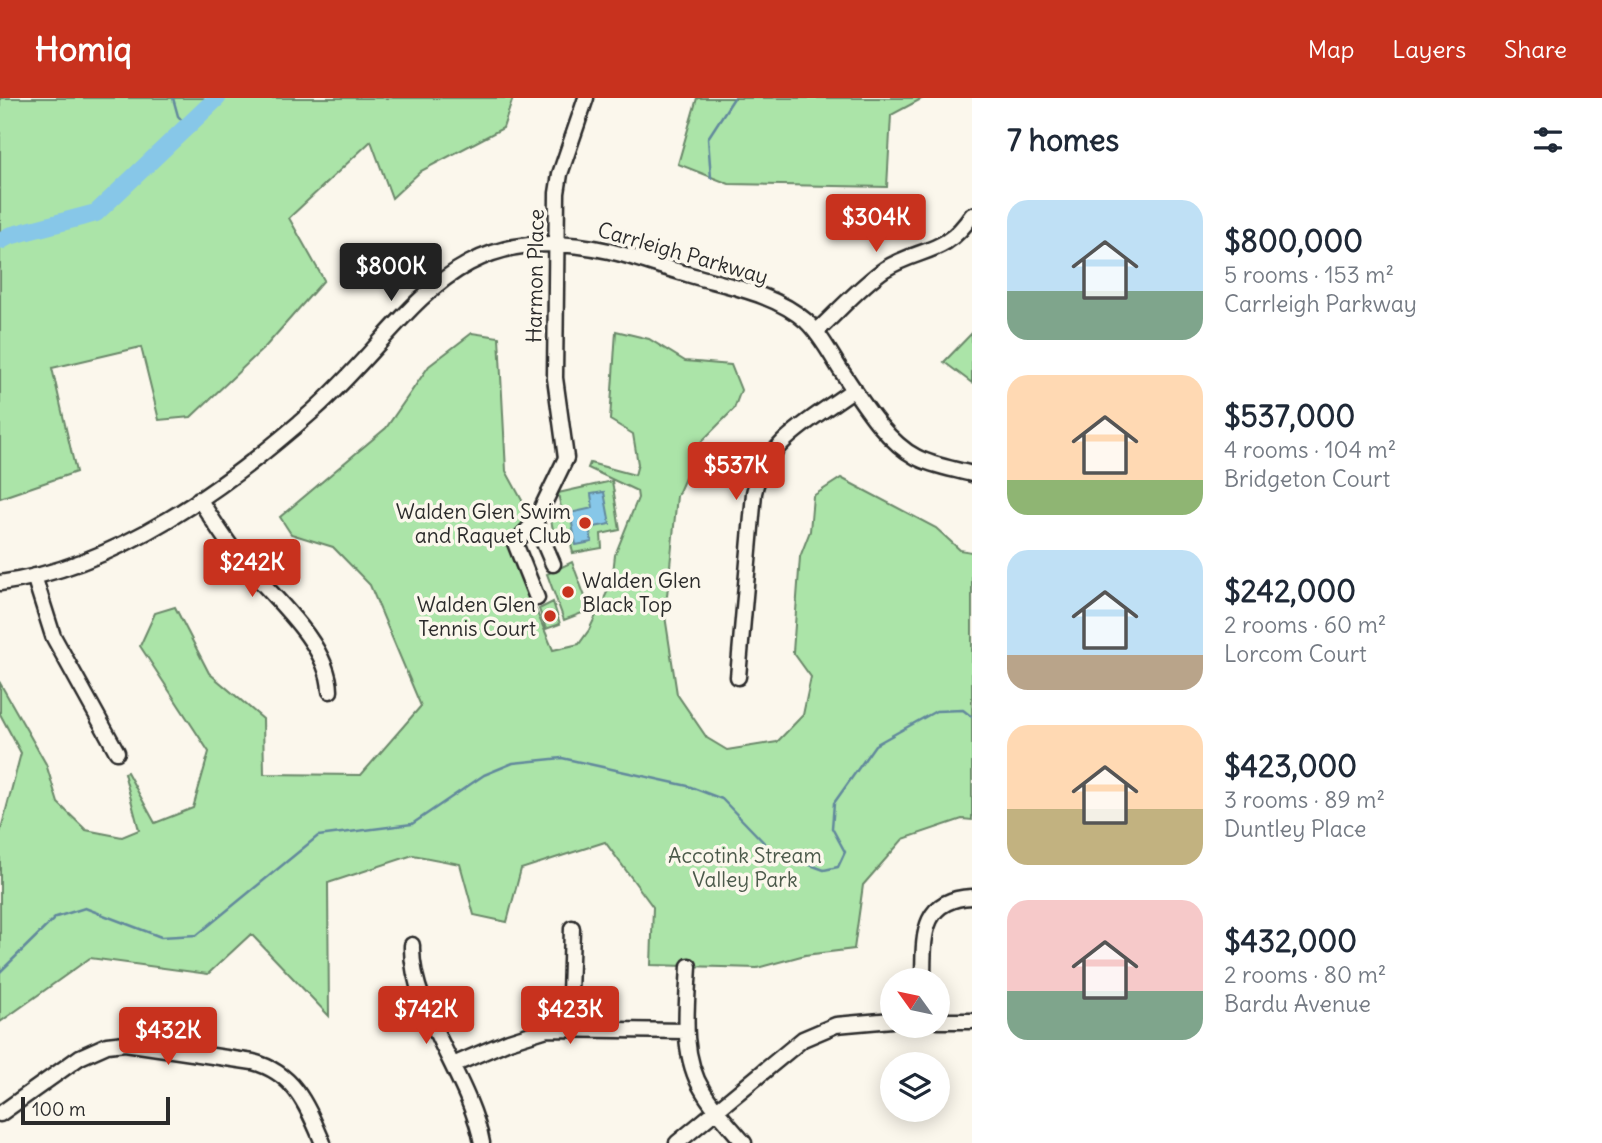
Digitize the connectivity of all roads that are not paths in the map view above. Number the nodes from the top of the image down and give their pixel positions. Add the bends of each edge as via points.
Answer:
1 (586, 98) edge
2 (972, 215) edge
3 (556, 244) junction
4 (816, 332) junction
5 (854, 389) junction
6 (972, 474) edge
7 (199, 499) junction
8 (535, 522) junction
9 (553, 564) dead end
10 (34, 576) junction
11 (0, 583) edge
12 (537, 598) dead end
13 (738, 677) dead end
14 (330, 691) dead end
15 (117, 752) dead end
16 (972, 897) edge
17 (572, 928) dead end
18 (412, 945) dead end
19 (689, 966) dead end
20 (923, 968) edge
21 (880, 1020) edge
22 (950, 1021) edge
23 (972, 1021) edge
24 (569, 1028) junction
25 (686, 1031) junction
26 (453, 1065) junction
27 (716, 1110) junction
28 (0, 1114) edge
29 (323, 1143) edge
30 (482, 1143) edge
31 (677, 1143) edge
32 (744, 1143) edge

1 - 3 street, Harmon Place via 558,183
2 - 4 street via 939,248 883,271
3 - 4 street, Carrleigh Parkway via 611,252 762,296 792,311
3 - 7 street, Carrleigh Parkway via 496,253 439,282 315,409 268,450
3 - 8 street, Harmon Place via 555,379 566,458
4 - 5 street, Carrleigh Parkway
5 - 6 street, Carrleigh Parkway via 911,454
5 - 13 street via 780,444 761,468 754,493
7 - 10 street, Carrleigh Parkway via 101,553
7 - 14 street via 240,558 323,659
8 - 9 street
8 - 12 street via 515,543
10 - 11 street, Carrleigh Parkway
10 - 15 street via 53,636
16 - 20 street via 948,901 930,918 924,934
17 - 24 street
18 - 26 street via 415,978
19 - 25 street
21 - 27 street via 854,1021 818,1031 787,1050
22 - 23 street
24 - 25 street
24 - 26 street via 526,1035
25 - 27 street via 698,1081
26 - 30 street
27 - 31 street
27 - 32 street
28 - 29 street via 92,1050 125,1043 271,1068 301,1094

